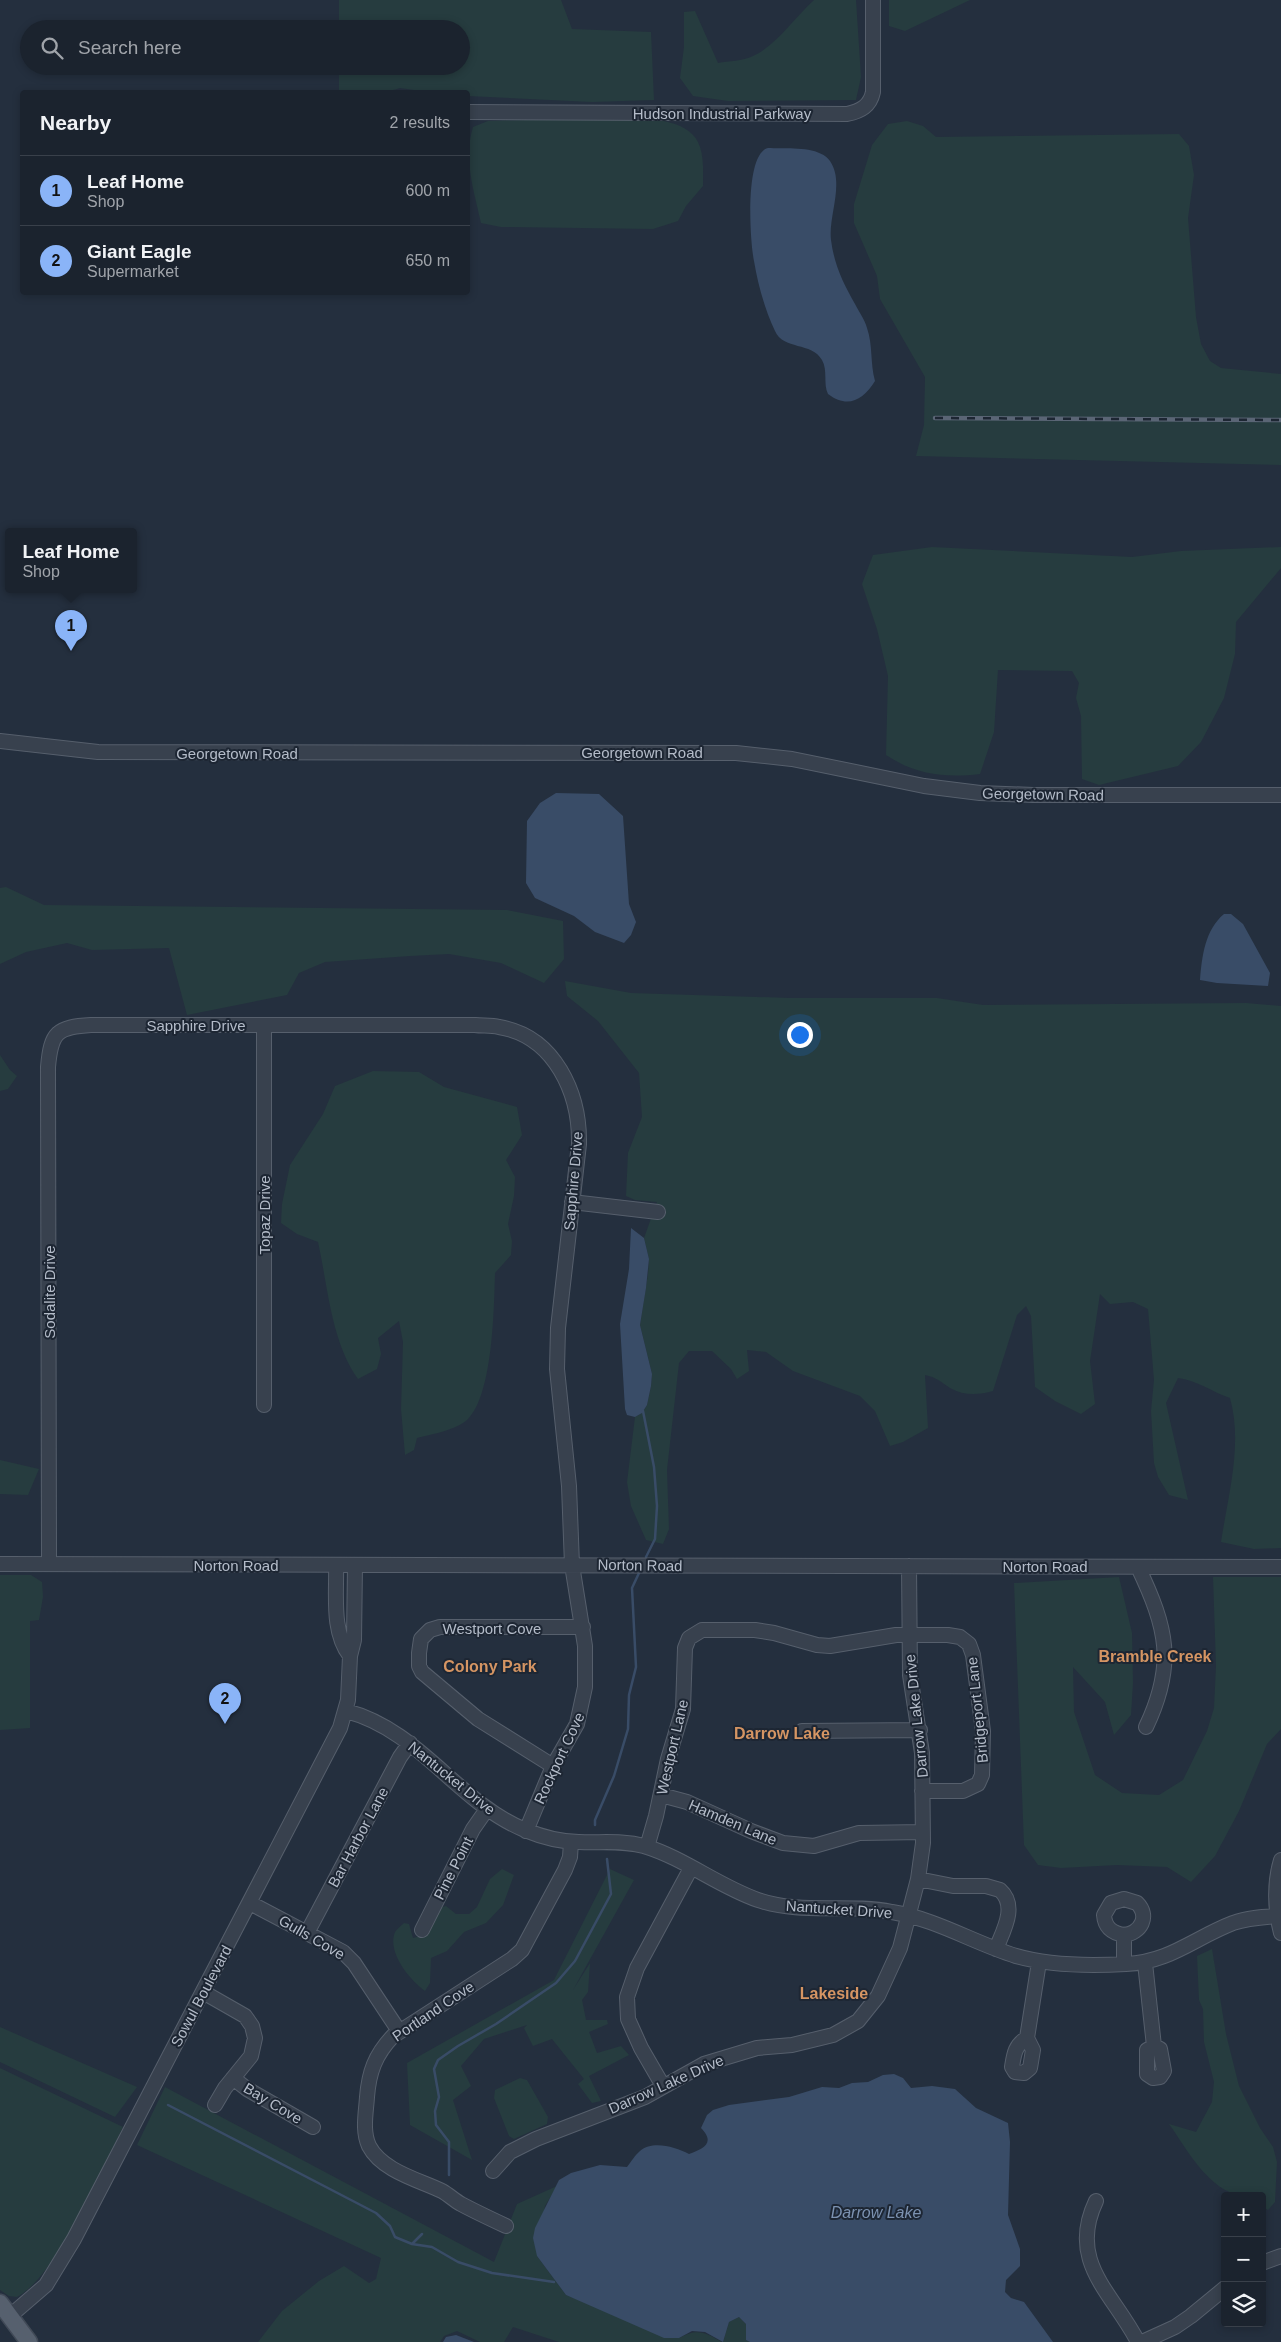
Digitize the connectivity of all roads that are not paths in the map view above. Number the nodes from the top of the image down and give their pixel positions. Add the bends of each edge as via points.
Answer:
1 (873, 0) edge
2 (470, 112) edge
3 (0, 741) edge
4 (1281, 795) edge
5 (264, 1025) junction
6 (66, 1028) joint
7 (572, 1202) junction
8 (658, 1212) dead end
9 (264, 1405) dead end
10 (0, 1564) edge
11 (49, 1564) junction
12 (336, 1565) junction
13 (355, 1565) junction
14 (572, 1565) junction
15 (909, 1566) junction
16 (1138, 1567) junction
17 (1281, 1567) edge
18 (583, 1628) junction
19 (909, 1634) junction
20 (350, 1656) junction
21 (346, 1711) junction
22 (1146, 1727) dead end
23 (920, 1730) junction
24 (802, 1731) dead end
25 (410, 1744) junction
26 (553, 1766) junction
27 (922, 1791) junction
28 (661, 1795) junction
29 (487, 1808) junction
30 (526, 1831) junction
31 (923, 1832) junction
32 (572, 1842) junction
33 (647, 1847) junction
34 (1281, 1860) edge
35 (691, 1868) junction
36 (918, 1879) junction
37 (250, 1903) junction
38 (909, 1915) junction
39 (1277, 1916) junction
40 (422, 1930) dead end
41 (1281, 1932) edge
42 (307, 1933) junction
43 (1124, 1935) dead end
44 (996, 1949) junction
45 (1039, 1962) junction
46 (1145, 1963) junction
47 (1124, 1964) junction
48 (203, 1992) junction
49 (399, 2031) junction
50 (1027, 2038) dead end
51 (1154, 2046) dead end
52 (234, 2078) junction
53 (664, 2086) junction
54 (215, 2106) dead end
55 (313, 2127) dead end
56 (493, 2171) dead end
57 (462, 2189) dead end
58 (447, 2194) junction
59 (1096, 2201) dead end
60 (506, 2226) dead end
61 (1281, 2256) edge
62 (1266, 2262) edge
63 (1221, 2291) edge
64 (0, 2303) edge
65 (10, 2316) junction
66 (29, 2342) edge
67 (1138, 2342) edge
68 (1142, 2342) edge

1 - 2 street, Hudson Industrial Parkway via 873,92 868,105 855,112
3 - 4 street, Georgetown Road via 104,752 728,753 792,759 924,786 980,793
5 - 6 street, Sapphire Drive via 91,1025
5 - 7 street, Sapphire Drive via 475,1025 500,1027 523,1035 557,1064 574,1097 579,1130
5 - 9 street, Topaz Drive
6 - 11 street, Sodalite Drive via 51,1042 48,1067
7 - 8 street
7 - 14 street, Sapphire Drive via 557,1362 569,1486
10 - 11 street, Norton Road
11 - 12 street, Norton Road
12 - 13 street, Norton Road
12 - 20 street, Sowul Boulevard via 339,1635
13 - 14 street, Norton Road
13 - 20 street, Sowul Boulevard via 354,1640
14 - 15 street, Norton Road
14 - 18 street, Rockport Cove
15 - 16 street, Norton Road
15 - 19 street, Darrow Lake Drive
16 - 17 street, Norton Road
16 - 22 street via 1161,1623 1165,1649 1161,1689
18 - 26 street, Rockport Cove via 583,1705 574,1729
18 - 26 street, Westport Cove via 440,1627 426,1632 419,1643 419,1666 426,1676 478,1719
19 - 23 street, Darrow Lake Drive via 910,1675
19 - 27 street, Bridgeport Lane via 954,1635 965,1640 971,1649 983,1731 982,1775 978,1784 968,1790
19 - 28 street, Westport Lane via 830,1646 809,1644 774,1632 708,1630 693,1634 686,1643 682,1709
20 - 21 street, Sowul Boulevard
21 - 25 street, Nantucket Drive via 384,1724
21 - 37 street, Sowul Boulevard
23 - 24 street
23 - 27 street, Darrow Lake Drive
25 - 29 street, Nantucket Drive
25 - 42 street, Bar Harbor Lane via 400,1757
26 - 30 street, Rockport Cove
27 - 31 street, Darrow Lake Drive
28 - 31 street, Hamden Lane via 688,1802 783,1843 814,1846 859,1833
28 - 33 street, Westport Lane
29 - 30 street, Nantucket Drive
29 - 40 street, Pine Point
30 - 32 street, Nantucket Drive
31 - 36 street, Darrow Lake Drive
32 - 33 street, Nantucket Drive via 618,1842
32 - 49 street, Portland Cove via 566,1870 522,1950
33 - 35 street, Nantucket Drive
34 - 39 street via 1276,1885
35 - 38 street, Nantucket Drive via 740,1893 775,1905 870,1909
35 - 53 street via 637,1968 627,1997 628,2019 640,2048
36 - 38 street, Darrow Lake Drive
36 - 44 street via 1000,1890 1008,1902 1008,1915
37 - 42 street, Gulls Cove
37 - 48 street, Sowul Boulevard
38 - 44 street, Nantucket Drive
38 - 53 street, Darrow Lake Drive via 886,1983 858,2021 833,2036 813,2042 739,2052 704,2064
39 - 41 street
39 - 46 street, Nantucket Drive via 1231,1924 1177,1952
42 - 49 street, Gulls Cove via 336,1948 354,1963
43 - 47 street
44 - 45 street, Nantucket Drive
45 - 47 street, Nantucket Drive
45 - 50 street
46 - 47 street, Nantucket Drive
46 - 51 street
48 - 52 street via 241,2012 254,2032 251,2056
48 - 65 street, Sowul Boulevard via 57,2269 36,2295
49 - 58 street, Portland Cove via 383,2046 369,2074 367,2141 383,2162
52 - 54 street
52 - 55 street, Bay Cove
53 - 56 street, Darrow Lake Drive via 645,2097 536,2139 510,2152
57 - 58 street
58 - 60 street, Portland Cove
59 - 67 street via 1090,2213 1086,2246 1090,2265
61 - 62 street
63 - 68 street via 1184,2322
64 - 65 main road
65 - 66 main road

